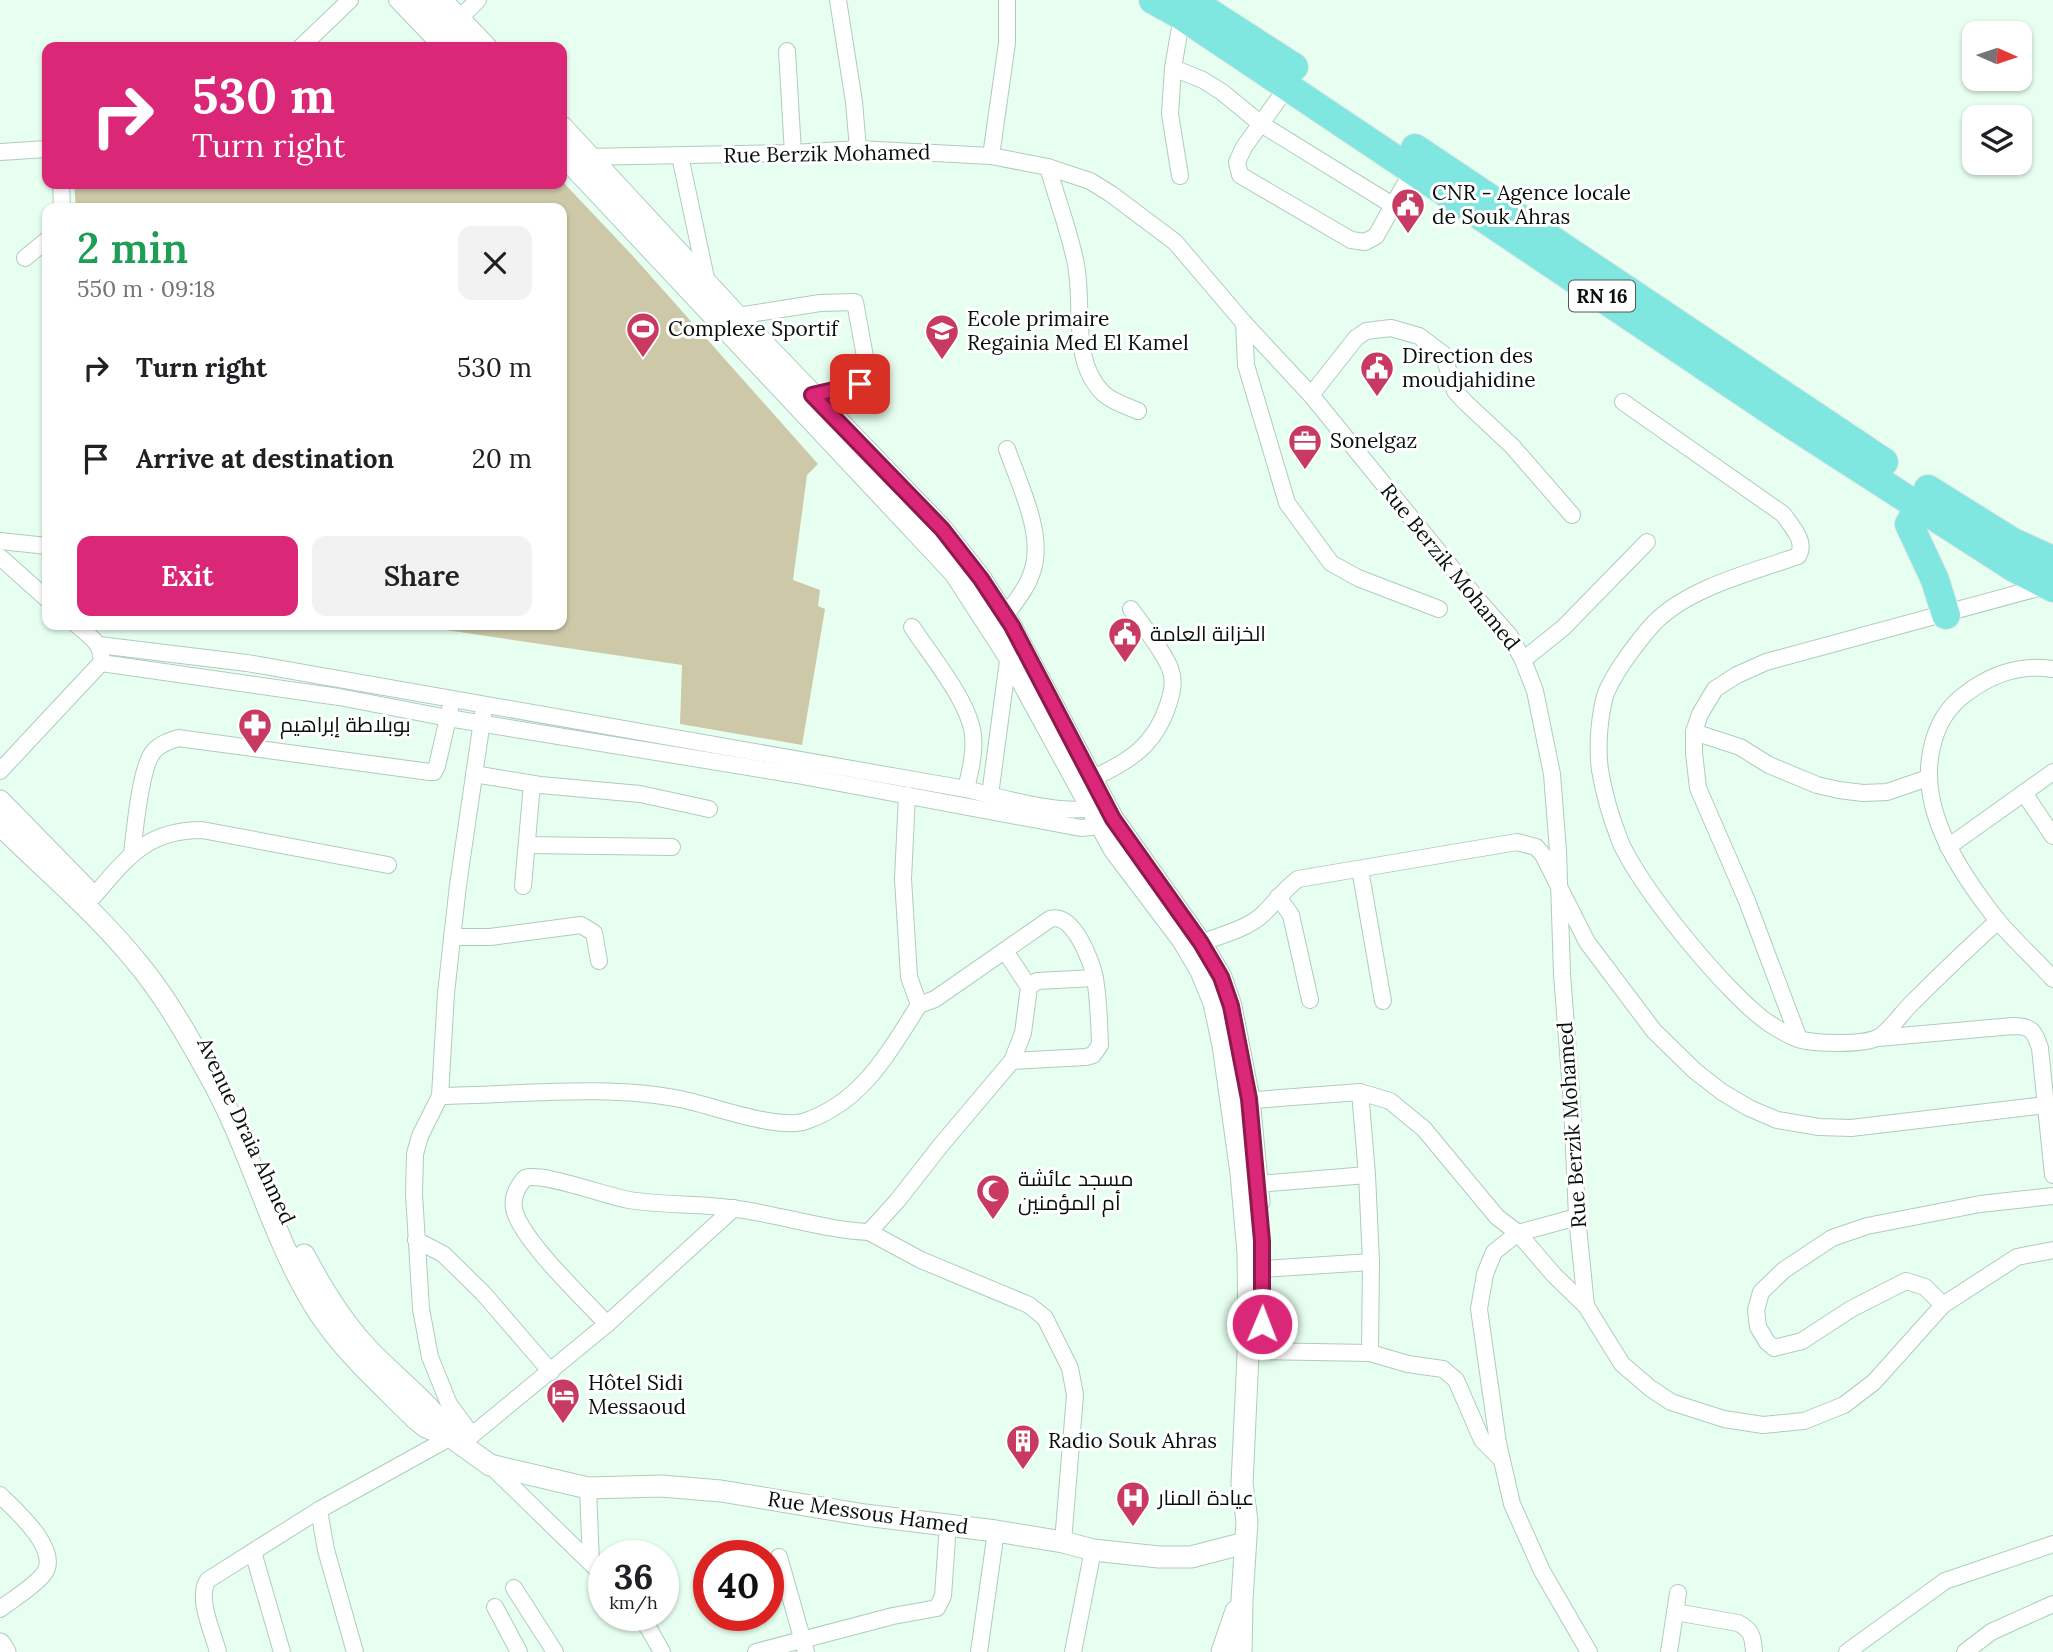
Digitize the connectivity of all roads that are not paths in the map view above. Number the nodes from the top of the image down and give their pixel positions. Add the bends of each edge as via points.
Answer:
1 (350, 0) edge
2 (397, 0) edge
3 (416, 0) edge
4 (441, 0) edge
5 (478, 0) edge
6 (838, 0) edge
7 (1007, 0) edge
8 (1153, 0) edge
9 (1186, 8) edge
10 (459, 19) junction
11 (306, 42) edge
12 (437, 42) edge
13 (457, 42) edge
14 (481, 42) edge
15 (787, 51) dead end
16 (1173, 68) junction
17 (1288, 86) junction
18 (1261, 124) junction
19 (567, 133) edge
20 (42, 149) edge
21 (858, 149) junction
22 (0, 152) edge
23 (793, 153) junction
24 (567, 156) edge
25 (680, 156) junction
26 (990, 156) junction
27 (590, 158) junction
28 (567, 160) edge
29 (1048, 167) junction
30 (1413, 170) junction
31 (1180, 176) dead end
32 (1394, 206) junction
33 (42, 244) edge
34 (25, 258) dead end
35 (706, 283) junction
36 (737, 316) junction
37 (1244, 324) junction
38 (1311, 396) junction
39 (802, 397) junction
40 (1623, 402) dead end
41 (1138, 411) dead end
42 (1007, 449) dead end
43 (1920, 506) junction
44 (1572, 515) dead end
45 (0, 541) edge
46 (1647, 542) dead end
47 (42, 545) edge
48 (0, 557) edge
49 (2051, 578) edge
50 (42, 595) edge
51 (1131, 609) dead end
52 (1439, 609) dead end
53 (1946, 615) junction
54 (1008, 621) junction
55 (912, 627) dead end
56 (82, 630) edge
57 (99, 645) junction
58 (1008, 655) junction
59 (1523, 660) junction
60 (101, 663) junction
61 (2053, 669) edge
62 (452, 699) junction
63 (484, 704) junction
64 (448, 718) junction
65 (482, 723) junction
66 (1695, 732) junction
67 (0, 771) edge
68 (2053, 772) edge
69 (474, 774) junction
70 (1093, 778) junction
71 (1928, 778) junction
72 (532, 784) junction
73 (966, 789) junction
74 (2024, 793) junction
75 (907, 795) junction
76 (990, 795) junction
77 (0, 802) edge
78 (709, 809) dead end
79 (1103, 814) junction
80 (0, 825) edge
81 (2053, 836) edge
82 (527, 845) junction
83 (672, 847) dead end
84 (1948, 847) junction
85 (132, 853) junction
86 (388, 865) dead end
87 (1360, 869) junction
88 (523, 886) dead end
89 (1560, 890) junction
90 (93, 897) junction
91 (1278, 897) junction
92 (1998, 921) junction
93 (452, 937) junction
94 (1201, 943) junction
95 (1005, 951) junction
96 (599, 961) dead end
97 (1095, 978) junction
98 (2053, 979) edge
99 (1029, 987) junction
100 (1310, 1000) dead end
101 (1383, 1001) dead end
102 (919, 1005) junction
103 (1878, 1038) junction
104 (1798, 1039) junction
105 (1012, 1060) junction
106 (1360, 1092) junction
107 (440, 1096) junction
108 (1240, 1101) junction
109 (2046, 1105) junction
110 (1367, 1175) junction
111 (2053, 1175) edge
112 (1257, 1184) junction
113 (268, 1188) junction
114 (2053, 1196) edge
115 (734, 1208) junction
116 (1577, 1217) junction
117 (869, 1232) junction
118 (1518, 1233) junction
119 (416, 1240) junction
120 (2053, 1251) edge
121 (1371, 1262) junction
122 (1263, 1269) junction
123 (1943, 1305) junction
124 (1586, 1306) junction
125 (607, 1324) junction
126 (1262, 1351) junction
127 (1370, 1353) junction
128 (551, 1372) junction
129 (462, 1438) junction
130 (1502, 1460) junction
131 (490, 1465) junction
132 (587, 1488) junction
133 (0, 1495) edge
134 (319, 1510) junction
135 (1247, 1521) junction
136 (948, 1524) junction
137 (996, 1531) junction
138 (590, 1540) edge
139 (1063, 1542) junction
140 (1245, 1543) junction
141 (2053, 1544) edge
142 (1093, 1550) junction
143 (253, 1552) junction
144 (588, 1560) edge
145 (784, 1575) edge
146 (514, 1588) dead end
147 (1678, 1593) dead end
148 (1242, 1600) junction
149 (2053, 1604) edge
150 (495, 1607) dead end
151 (0, 1609) edge
152 (1675, 1612) junction
153 (650, 1631) edge
154 (0, 1644) edge
155 (804, 1646) edge
156 (5, 1652) edge
157 (218, 1652) edge
158 (282, 1652) edge
159 (355, 1652) edge
160 (519, 1652) edge
161 (555, 1652) edge
162 (662, 1652) edge
163 (756, 1652) edge
164 (979, 1652) edge
165 (1073, 1652) edge
166 (1222, 1652) edge
167 (1241, 1652) edge
168 (1589, 1652) edge
169 (1669, 1652) edge
170 (1754, 1652) edge
171 (1847, 1652) edge
172 (1965, 1652) edge

1 - 11 street
2 - 12 street
3 - 13 street
4 - 10 street
5 - 10 street
6 - 21 street
7 - 26 street via 1007,43
8 - 9 highway, RN 16
9 - 16 street
9 - 17 highway, RN 16
9 - 49 highway, RN 16 via 2013,542
10 - 14 street
15 - 23 street
16 - 18 street via 1213,86
16 - 31 street via 1170,114
17 - 18 street
17 - 30 highway, RN 16
18 - 32 street
18 - 32 street via 1237,162 1237,172 1251,182 1358,242 1376,236
19 - 27 street
20 - 22 street
21 - 23 street, Rue Berzik Mohamed
21 - 26 street, Rue Berzik Mohamed
23 - 25 street, Rue Berzik Mohamed
24 - 27 street, Rue Berzik Mohamed
25 - 27 street, Rue Berzik Mohamed
25 - 35 street
26 - 29 street, Rue Berzik Mohamed
27 - 35 street
28 - 39 street
29 - 37 street, Rue Berzik Mohamed via 1090,181 1175,242
29 - 41 street via 1072,243 1086,364 1105,395
30 - 32 street
30 - 43 highway, RN 16
33 - 34 street
35 - 36 street
36 - 39 street
36 - 39 street via 855,302 868,378 860,384
37 - 38 street, Rue Berzik Mohamed
37 - 52 street via 1246,365 1287,503 1331,563
38 - 44 street via 1366,331 1391,328 1419,336 1443,354 1455,391 1512,446
38 - 59 street, Rue Berzik Mohamed via 1510,636
39 - 54 street via 942,529
39 - 58 street via 943,557
40 - 104 street via 1783,514 1801,545 1798,556 1691,597 1657,621 1632,649 1606,695 1600,730 1606,800 1621,843 1649,888 1748,1006
42 - 54 street via 1034,530 1036,550 1026,586
43 - 49 highway, RN 16 via 2004,561
43 - 53 highway via 1909,524
45 - 47 street
46 - 59 street via 1563,628
48 - 50 street
49 - 53 street
51 - 70 street via 1171,669 1173,689 1164,719 1149,742 1121,765
53 - 66 street via 1766,662 1737,675 1715,689
54 - 58 street
54 - 70 street
55 - 73 street via 960,699 971,724 974,751
56 - 57 street
57 - 60 street
57 - 62 street via 247,663
58 - 76 street
58 - 79 street
59 - 89 street, Rue Berzik Mohamed via 1541,714 1552,774
60 - 64 street via 339,697
60 - 67 street
61 - 71 street via 2013,669 1990,677 1958,700 1938,725
62 - 63 street
62 - 64 street
63 - 65 street
63 - 73 street
64 - 65 street
64 - 85 street via 434,772 170,740 149,760
65 - 69 street
65 - 75 street
66 - 71 street via 1740,747 1817,785 1839,790 1888,792
66 - 104 street via 1698,788 1747,901
68 - 74 street
69 - 72 street
69 - 93 street
70 - 79 street
71 - 84 street
72 - 78 street via 640,794
72 - 82 street
73 - 76 street
74 - 81 street
74 - 84 street
75 - 79 street via 1081,828
75 - 102 street via 903,879 909,977
76 - 79 street
77 - 90 street, Avenue Draia Ahmed
79 - 94 street
79 - 108 street via 1129,871 1182,939 1200,971 1214,1003
80 - 113 street, Avenue Draia Ahmed via 120,942 159,993 211,1078
82 - 83 street
82 - 88 street
84 - 92 street
85 - 86 street via 167,834 202,830
85 - 90 street
87 - 89 street via 1517,842 1536,847
87 - 91 street via 1298,879
87 - 101 street
89 - 109 street via 1587,942 1654,1031 1695,1071 1760,1114 1801,1124 1851,1128
89 - 116 street, Rue Berzik Mohamed
90 - 113 street, Avenue Draia Ahmed via 147,953 208,1046 250,1131
91 - 94 street via 1250,924
91 - 100 street via 1295,927
92 - 98 street
92 - 103 street
93 - 96 street via 490,937 581,925 594,933
93 - 107 street
94 - 108 street via 1231,1006
95 - 97 street via 1050,919 1063,919 1083,945
95 - 99 street
95 - 102 street
97 - 99 street via 1037,981
97 - 105 street via 1098,1051 1086,1057
99 - 105 street via 1023,1033
102 - 107 street via 864,1086 803,1123 783,1124 680,1099 610,1091
103 - 104 street via 1839,1042
103 - 109 street via 2025,1026 2040,1048
105 - 117 street
106 - 108 street
106 - 110 street
106 - 118 street via 1390,1101 1413,1118 1497,1217
107 - 119 street via 415,1154
108 - 112 street
108 - 135 street via 1248,1253 1242,1484
109 - 111 street
110 - 112 street
110 - 121 street
112 - 122 street
113 - 129 street, Avenue Draia Ahmed via 328,1298 365,1346
114 - 123 street via 1980,1204 1867,1226 1832,1238 1770,1282 1760,1292 1756,1310 1758,1327 1774,1348 1802,1341 1850,1309 1906,1281 1924,1287
115 - 117 street
115 - 125 street
115 - 125 street via 630,1200 548,1178 525,1178 514,1201 519,1220 535,1245
116 - 118 street
116 - 124 street, Rue Berzik Mohamed
117 - 139 street via 921,1260 1030,1305 1045,1318 1070,1368 1075,1395
118 - 124 street
118 - 130 street via 1494,1252 1479,1309
119 - 128 street via 443,1255 484,1293
119 - 129 street via 430,1357
120 - 123 street via 2017,1257
121 - 122 street
121 - 127 street
122 - 126 street
123 - 124 street via 1874,1382 1844,1405 1804,1421 1763,1425 1692,1410 1650,1388 1622,1364
125 - 128 street
126 - 127 street
126 - 135 street via 1254,1482
127 - 130 street via 1443,1369 1455,1380 1482,1440
128 - 129 street
129 - 131 street, Avenue Draia Ahmed
129 - 134 street
130 - 168 street via 1512,1504
131 - 132 street, Rue Messous Hamed
131 - 144 street
132 - 136 street, Rue Messous Hamed via 661,1486 722,1491
132 - 138 street
133 - 151 street via 38,1534 48,1560 44,1574
134 - 143 street
134 - 159 street
135 - 140 street
136 - 137 street, Rue Messous Hamed
136 - 155 street via 943,1596 937,1608
137 - 139 street, Rue Messous Hamed
137 - 164 street
139 - 142 street, Rue Messous Hamed
140 - 142 street, Rue Messous Hamed via 1177,1558
140 - 148 street
141 - 171 street via 1945,1581
142 - 165 street
143 - 157 street via 204,1586
143 - 158 street
145 - 155 street
146 - 161 street
147 - 152 street
148 - 166 street
148 - 167 street
149 - 172 street via 1991,1632
150 - 160 street
152 - 169 street
152 - 170 street via 1747,1627
153 - 162 street
154 - 156 street
155 - 163 street

